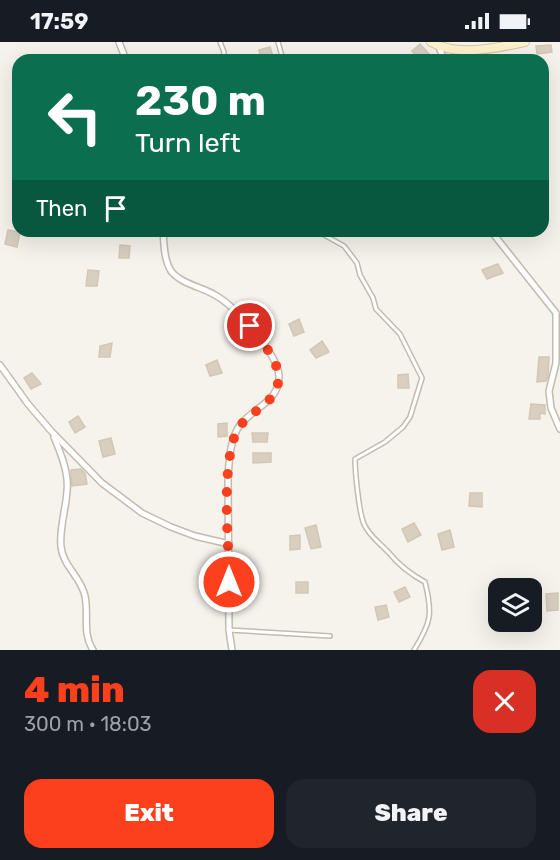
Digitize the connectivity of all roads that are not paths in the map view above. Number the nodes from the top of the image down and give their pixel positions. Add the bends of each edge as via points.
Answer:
1 (430, 42) edge
2 (525, 42) edge
3 (439, 47) junction
4 (442, 54) edge
5 (164, 237) edge
6 (328, 237) edge
7 (496, 237) edge
8 (558, 363) edge
9 (0, 365) edge
10 (560, 429) edge
11 (53, 434) junction
12 (229, 544) junction
13 (229, 630) junction
14 (330, 636) dead end
15 (93, 650) edge
16 (232, 650) edge
17 (414, 650) edge

1 - 3 main road
2 - 3 main road via 476,50
3 - 4 street
5 - 12 street via 172,273 229,304 271,354 279,375 276,391 240,425 236,435 228,478
6 - 17 lane via 344,246 357,263 376,309 400,334 422,378 403,427 355,459 364,525 394,561 425,582 429,624
7 - 8 street via 556,313
8 - 10 street via 549,391
9 - 11 street
11 - 12 street via 102,483 142,513 195,536
11 - 15 street via 68,489 60,545 65,563 86,598 86,634
12 - 13 street
13 - 14 lane
13 - 16 street

